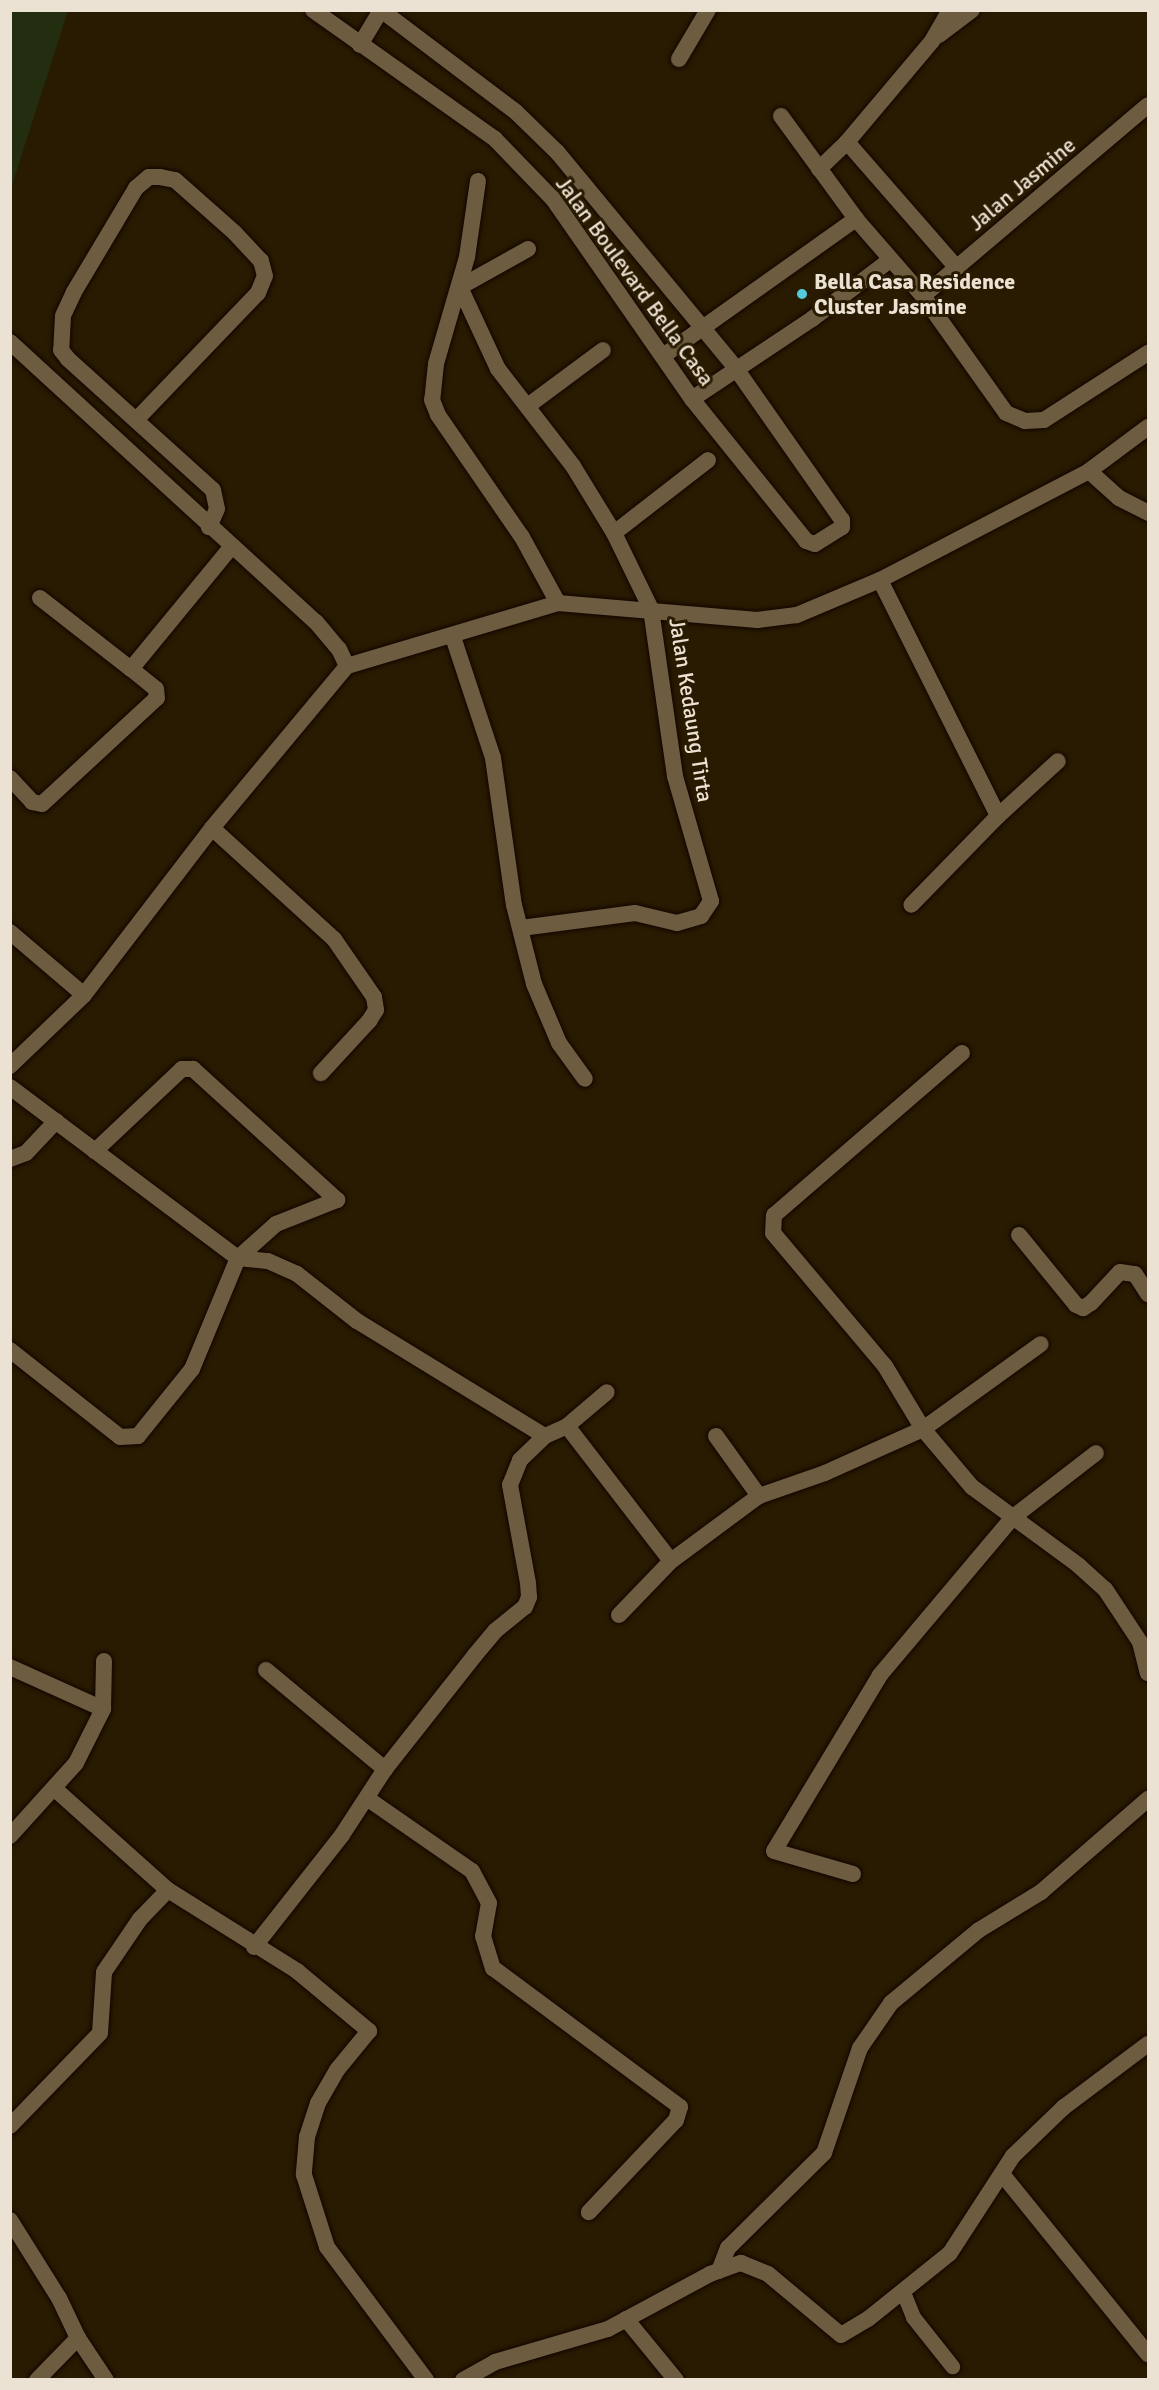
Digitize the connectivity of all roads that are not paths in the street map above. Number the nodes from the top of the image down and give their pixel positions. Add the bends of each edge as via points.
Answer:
1 (708, 10) edge
2 (950, 10) edge
3 (972, 10) edge
4 (381, 11) edge
5 (323, 13) edge
6 (932, 41) junction
7 (360, 45) junction
8 (679, 59) dead end
9 (1149, 105) edge
10 (781, 116) dead end
11 (847, 142) junction
12 (819, 169) junction
13 (478, 181) dead end
14 (856, 219) junction
15 (528, 249) dead end
16 (890, 260) junction
17 (957, 268) junction
18 (460, 287) junction
19 (923, 296) junction
20 (703, 325) junction
21 (10, 342) edge
22 (603, 350) dead end
23 (1149, 353) edge
24 (663, 356) junction
25 (735, 367) junction
26 (692, 399) junction
27 (529, 405) junction
28 (136, 420) junction
29 (1149, 427) edge
30 (708, 460) dead end
31 (1089, 471) junction
32 (1149, 513) edge
33 (209, 527) junction
34 (614, 533) junction
35 (232, 546) junction
36 (880, 580) junction
37 (40, 598) dead end
38 (558, 603) junction
39 (651, 609) junction
40 (453, 637) junction
41 (347, 666) junction
42 (131, 669) junction
43 (1058, 761) dead end
44 (10, 778) edge
45 (998, 816) junction
46 (212, 828) junction
47 (911, 905) dead end
48 (521, 928) junction
49 (10, 932) edge
50 (84, 995) junction
51 (962, 1053) dead end
52 (10, 1066) edge
53 (321, 1073) dead end
54 (585, 1079) dead end
55 (10, 1087) edge
56 (56, 1121) junction
57 (95, 1150) junction
58 (10, 1159) edge
59 (1019, 1235) dead end
60 (238, 1258) junction
61 (1149, 1294) edge
62 (1041, 1344) dead end
63 (10, 1350) edge
64 (608, 1392) dead end
65 (567, 1425) junction
66 (923, 1429) junction
67 (545, 1436) junction
68 (717, 1436) dead end
69 (1096, 1453) dead end
70 (759, 1496) junction
71 (1012, 1518) junction
72 (671, 1561) junction
73 (619, 1615) dead end
74 (104, 1661) dead end
75 (10, 1668) edge
76 (266, 1670) dead end
77 (1149, 1673) edge
78 (103, 1709) junction
79 (384, 1768) junction
80 (56, 1790) junction
81 (368, 1799) junction
82 (1149, 1799) edge
83 (10, 1836) edge
84 (854, 1874) dead end
85 (168, 1890) junction
86 (254, 1947) junction
87 (1149, 2044) edge
88 (10, 2126) edge
89 (1002, 2174) junction
90 (589, 2212) dead end
91 (10, 2220) edge
92 (719, 2271) junction
93 (903, 2292) junction
94 (626, 2319) junction
95 (78, 2338) junction
96 (1149, 2354) edge
97 (952, 2366) dead end
98 (488, 2374) edge
99 (37, 2379) edge
100 (106, 2379) edge
101 (426, 2379) edge
102 (463, 2379) edge
103 (676, 2379) edge

1 - 8 street
2 - 6 street
3 - 6 street
4 - 7 street
4 - 20 street, Jalan Boulevard Bella Casa via 532,128
5 - 7 street, Jalan Boulevard Bella Casa
6 - 11 street
7 - 24 street, Jalan Boulevard Bella Casa via 494,138 553,200
9 - 17 street, Jalan Jasmine
10 - 12 street
11 - 12 street
11 - 17 street
12 - 14 street
13 - 18 street
14 - 16 street
14 - 20 street
15 - 18 street
16 - 19 street
16 - 25 street via 812,319
17 - 19 street, Jalan Jasmine
18 - 27 street via 498,369
18 - 38 street via 436,364 432,400 444,425 522,537
19 - 23 street via 1006,413 1025,422 1044,420
20 - 24 street
20 - 25 street, Jalan Boulevard Bella Casa
21 - 33 street
22 - 27 street
24 - 26 street, Jalan Boulevard Bella Casa
25 - 26 street
25 - 26 street, Jalan Boulevard Bella Casa via 842,520 842,527 815,544 806,541
27 - 34 street
28 - 28 street via 68,360 61,350 60,333 74,292 136,188 149,177 160,177 175,180 235,233 261,261 265,276 258,293
28 - 33 street via 213,490 217,509
29 - 31 street, Jalan Kedaung Tirta
30 - 34 street
31 - 32 street via 1119,498
31 - 36 street, Jalan Kedaung Tirta
33 - 35 street
34 - 39 street
35 - 41 street via 316,622 339,649
35 - 42 street
36 - 39 street, Jalan Kedaung Tirta via 787,617 756,620
36 - 45 street
37 - 42 street
38 - 39 street, Jalan Kedaung Tirta
38 - 40 street, Jalan Kedaung Tirta
39 - 48 street, Jalan Kedaung Tirta via 675,776 711,901 708,910 677,923 634,913
40 - 41 street, Jalan Kedaung Tirta
40 - 48 street via 493,758
41 - 46 street
42 - 44 street via 156,689 157,698 42,804 32,802
43 - 45 street
45 - 47 street
46 - 50 street
46 - 53 street via 334,939 374,997 376,1010 369,1021
48 - 54 street via 548,1021
49 - 50 street
50 - 52 street
51 - 66 street via 782,1208 771,1225 772,1233 885,1366
55 - 56 street
56 - 57 street
56 - 58 street via 26,1153
57 - 60 street
57 - 60 street via 182,1069 193,1069 338,1200 276,1224
59 - 61 street via 1076,1305 1083,1308 1091,1303 1120,1272 1135,1274
60 - 63 street via 192,1369 146,1431 132,1439 120,1437
60 - 67 street via 268,1261 297,1274 357,1321
62 - 66 street
64 - 65 street
65 - 67 street
65 - 72 street
66 - 70 street via 825,1473
66 - 71 street via 972,1487
67 - 79 street via 520,1460 510,1485 529,1597 525,1607 488,1639
68 - 70 street
69 - 71 street
70 - 72 street
71 - 77 street via 1105,1589 1136,1634
71 - 84 street via 880,1675 774,1851
72 - 73 street
74 - 78 street
75 - 78 street
76 - 79 street
78 - 80 street via 76,1763
79 - 81 street
80 - 83 street
80 - 85 street
81 - 86 street
81 - 90 street via 472,1871 489,1902 483,1936 493,1968 680,2107 676,2120
82 - 92 street via 1041,1892 980,1930 891,2003 860,2048 824,2153 728,2248
85 - 86 street
85 - 88 street via 140,1919 104,1972 100,2033
86 - 101 street via 321,1988 369,2031 337,2070 318,2103 307,2137 304,2175 327,2247
87 - 89 street via 1064,2107 1013,2156
89 - 93 street via 950,2253
89 - 96 street
91 - 95 street via 59,2298
92 - 93 street via 741,2263 754,2266 841,2335
92 - 94 street
93 - 97 lane via 913,2317
94 - 98 street
94 - 103 street
95 - 99 street
95 - 100 street
98 - 102 street

